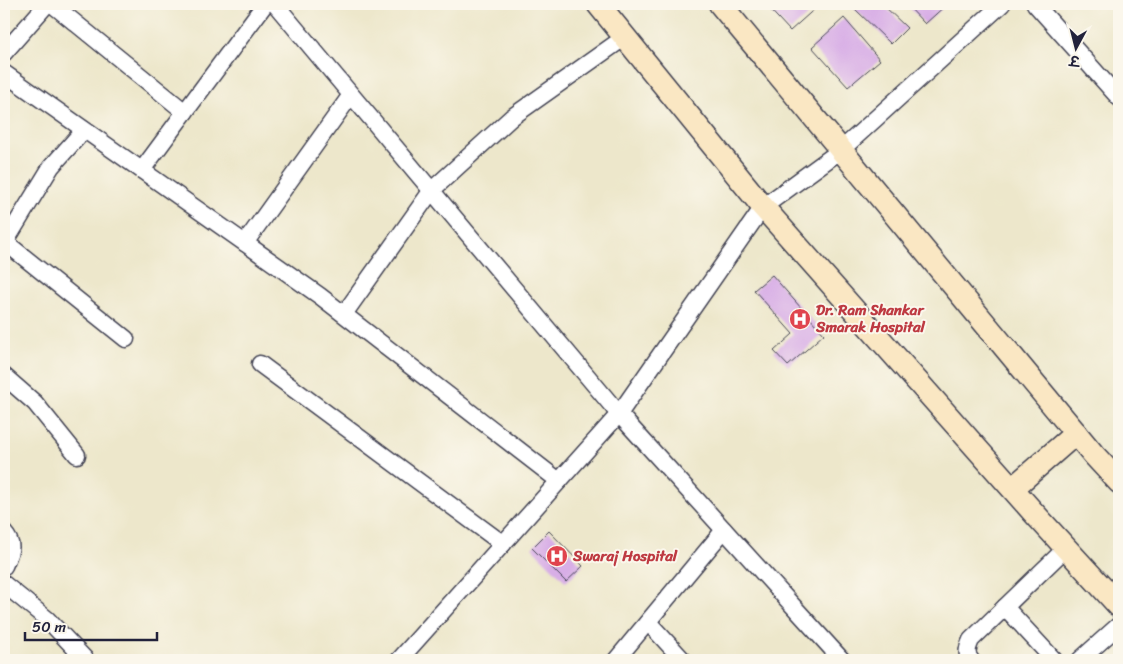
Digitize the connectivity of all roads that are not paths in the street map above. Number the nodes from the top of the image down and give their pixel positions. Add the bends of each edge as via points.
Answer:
1 (47, 4) edge
2 (52, 4) edge
3 (265, 4) edge
4 (275, 4) edge
5 (598, 4) edge
6 (720, 4) edge
7 (1002, 4) edge
8 (1034, 4) edge
9 (625, 37) junction
10 (4, 53) edge
11 (4, 73) edge
12 (351, 94) junction
13 (1119, 98) edge
14 (185, 112) junction
15 (84, 130) junction
16 (841, 150) junction
17 (142, 170) junction
18 (432, 190) junction
19 (763, 207) junction
20 (245, 242) junction
21 (4, 243) edge
22 (344, 314) junction
23 (126, 339) dead end
24 (260, 364) dead end
25 (4, 376) edge
26 (619, 414) junction
27 (1076, 433) junction
28 (77, 455) dead end
29 (559, 481) junction
30 (1119, 482) edge
31 (1013, 488) junction
32 (724, 530) junction
33 (4, 533) edge
34 (503, 544) junction
35 (1066, 548) junction
36 (4, 566) edge
37 (4, 584) edge
38 (1119, 606) edge
39 (1005, 607) junction
40 (648, 622) junction
41 (1119, 624) edge
42 (86, 660) edge
43 (399, 660) edge
44 (616, 660) edge
45 (683, 660) edge
46 (842, 660) edge
47 (971, 660) edge
48 (1054, 660) edge
49 (1080, 660) edge

1 - 10 street
2 - 14 street
3 - 14 street
4 - 12 street
5 - 9 street
6 - 16 street
7 - 16 street
8 - 13 street
9 - 18 street via 512,117
9 - 19 street
11 - 15 street
12 - 18 street
12 - 20 street
14 - 17 street
15 - 17 street
15 - 21 street via 51,167
16 - 19 street
16 - 27 street
17 - 20 street
18 - 22 street
18 - 26 street
19 - 26 street
19 - 31 street
20 - 22 street
21 - 23 street
22 - 29 street
24 - 34 street
25 - 28 street via 35,403
26 - 29 street
26 - 32 street
27 - 30 street
27 - 31 street
29 - 34 street
31 - 35 street
32 - 40 street
32 - 46 street
33 - 36 street via 10,542 10,551
34 - 43 street
35 - 38 street
35 - 39 street
37 - 42 street via 47,619
39 - 47 street via 971,640 967,651
39 - 48 street
40 - 44 street
40 - 45 street
41 - 49 street

